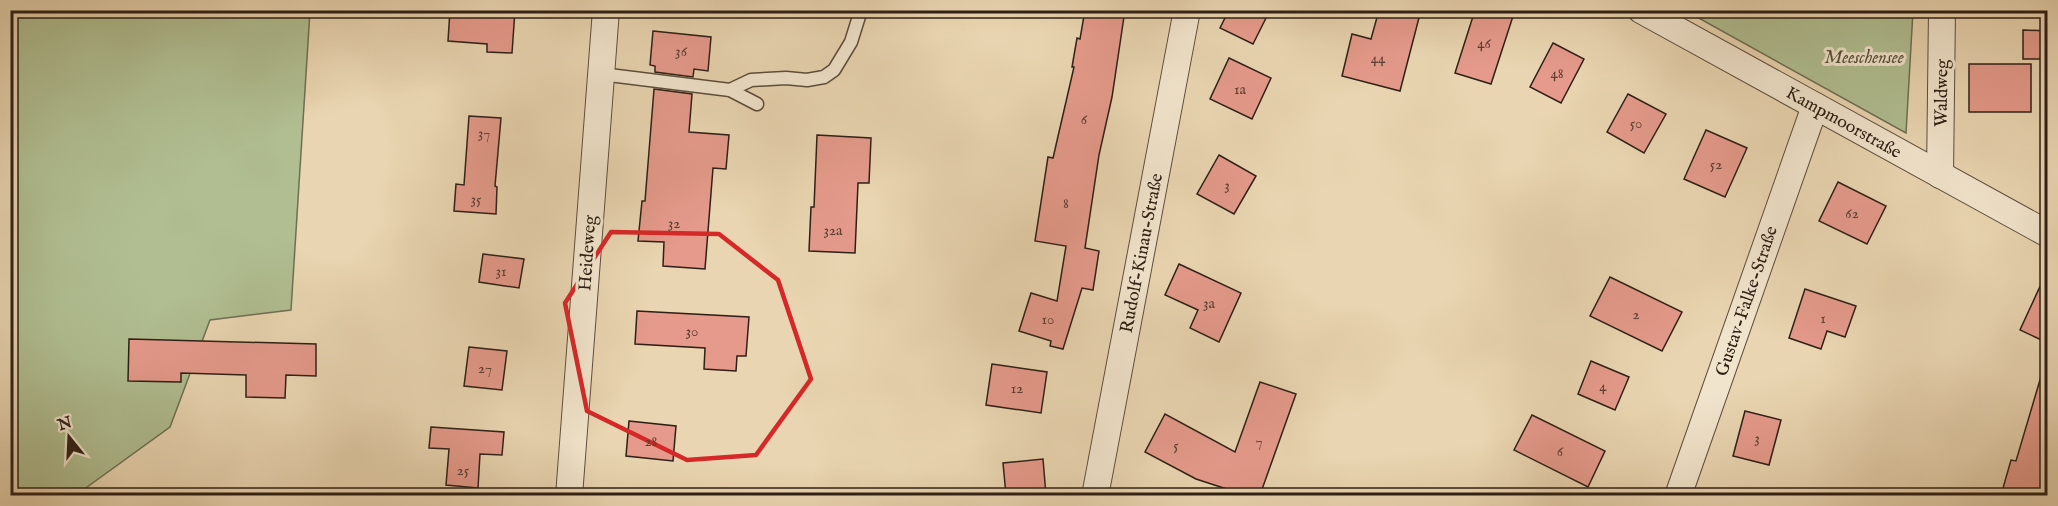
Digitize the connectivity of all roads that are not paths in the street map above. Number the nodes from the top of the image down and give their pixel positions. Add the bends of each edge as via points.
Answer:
1 (606, 10) edge
2 (861, 10) edge
3 (1187, 10) edge
4 (1641, 10) edge
5 (1942, 10) edge
6 (601, 74) junction
7 (730, 90) junction
8 (757, 104) dead end
9 (1815, 106) junction
10 (1940, 175) junction
11 (2048, 234) edge
12 (569, 495) edge
13 (1095, 495) edge
14 (1678, 495) edge

1 - 6 street, Heideweg
2 - 7 lane via 851,42 834,70 824,77 751,80
3 - 13 street, Rudolf-Kinau-Straße
4 - 9 street, Kampmoorstraße
5 - 10 street, Waldweg
6 - 7 lane
6 - 12 street, Heideweg
7 - 8 lane
9 - 10 street, Kampmoorstraße
9 - 14 street, Gustav-Falke-Straße
10 - 11 street, Kampmoorstraße

